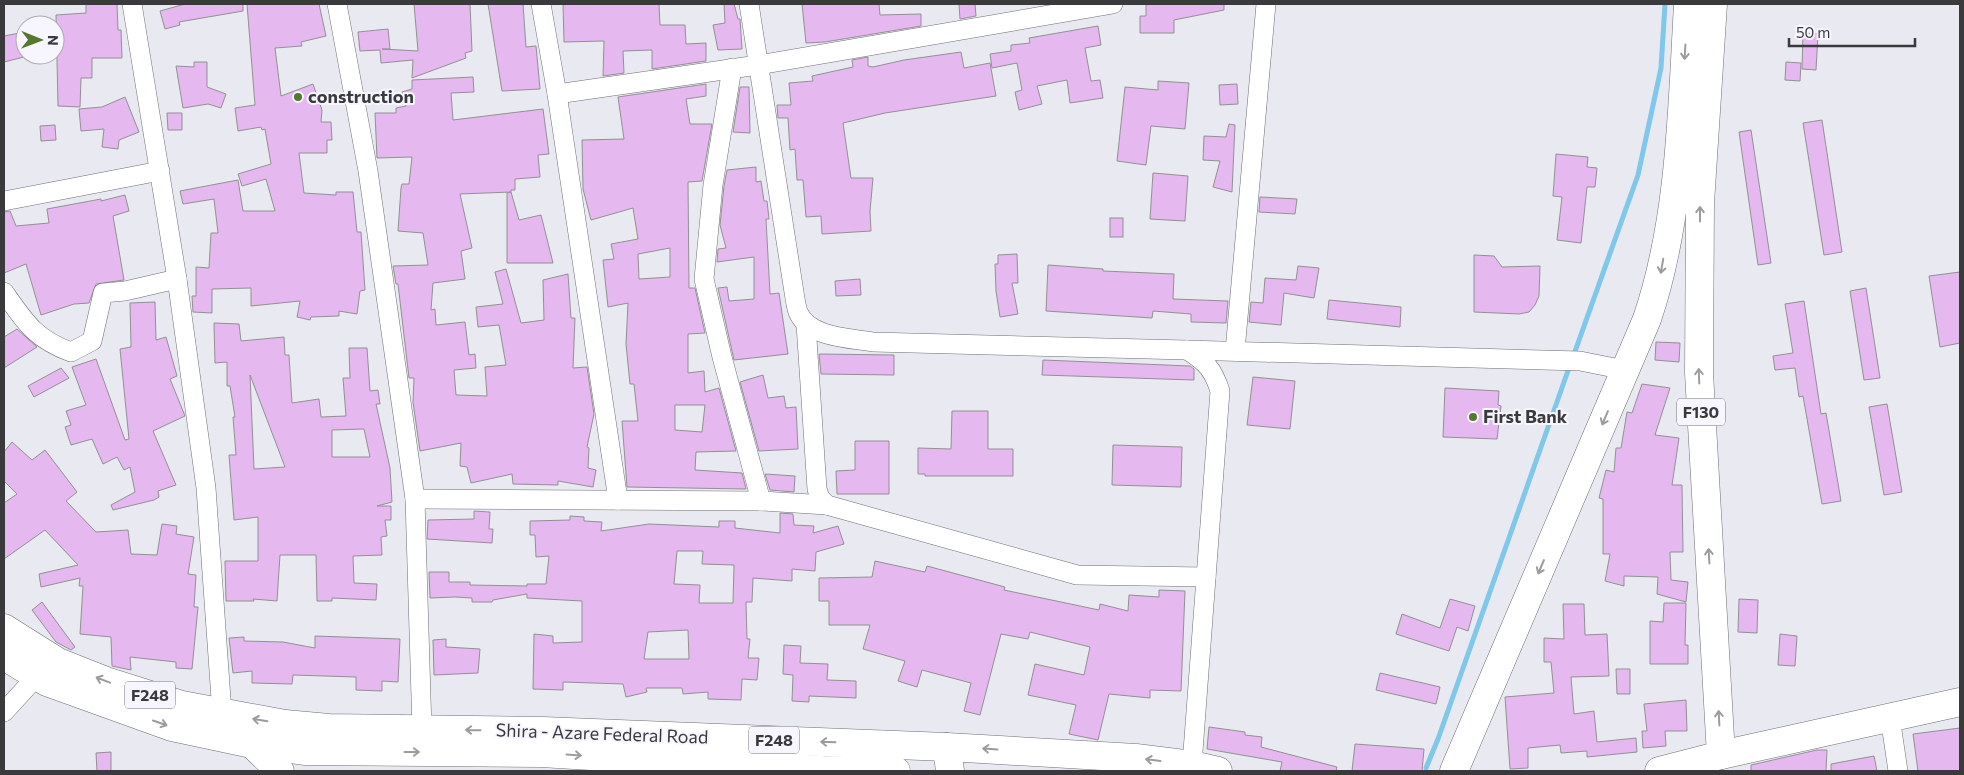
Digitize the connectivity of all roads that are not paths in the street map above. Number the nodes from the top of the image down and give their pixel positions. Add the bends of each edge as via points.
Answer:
1 (132, 4) edge
2 (337, 4) edge
3 (541, 4) edge
4 (749, 4) edge
5 (1113, 4) edge
6 (1266, 4) edge
7 (1688, 4) edge
8 (1713, 4) edge
9 (758, 65) junction
10 (732, 68) junction
11 (557, 94) junction
12 (160, 171) junction
13 (4, 202) edge
14 (177, 279) junction
15 (4, 292) edge
16 (806, 324) junction
17 (1187, 350) junction
18 (1235, 351) junction
19 (1625, 370) junction
20 (415, 499) junction
21 (618, 500) junction
22 (761, 501) junction
23 (827, 505) junction
24 (1206, 577) junction
25 (4, 628) edge
26 (4, 656) edge
27 (47, 669) junction
28 (1960, 702) edge
29 (4, 712) edge
30 (222, 714) junction
31 (1890, 717) junction
32 (422, 730) junction
33 (252, 744) junction
34 (321, 753) edge
35 (948, 759) edge
36 (1721, 763) edge
37 (1205, 768) edge
38 (280, 771) edge
39 (823, 771) edge
40 (896, 771) edge
41 (1454, 771) edge
42 (1659, 771) edge
43 (1898, 771) edge

1 - 12 street
2 - 20 street via 368,171
3 - 11 street
4 - 9 street
5 - 9 street
6 - 18 street
7 -> 19 main road via 1672,205 1659,284
36 -> 8 main road, F130 via 1699,373 1700,203
9 - 10 street
9 - 16 street via 794,292 798,312
10 - 11 street
10 - 22 street via 704,279
11 - 21 street
12 - 13 street
12 - 14 street
14 - 15 street via 103,293 92,342 71,352 50,345 28,326
14 - 30 street via 206,488
16 - 17 street via 827,334 873,342
16 - 23 street via 817,489
17 - 18 street
17 - 24 street via 1203,360 1214,374 1220,391
18 - 19 street via 1580,360
19 -> 41 main road
20 - 21 street
20 - 32 street
21 - 22 street
22 - 23 street
23 - 24 street via 1077,575
24 - 37 street
25 - 27 main road, Shira - Azare Federal Road / F248
26 - 27 main road, Shira - Azare Federal Road / F248
27 - 29 street
30 -> 27 main road, Shira - Azare Federal Road / F248 via 106,681
27 -> 33 main road, Shira - Azare Federal Road / F248 via 98,702 172,728
28 - 31 main road
34 -> 30 main road, Shira - Azare Federal Road / F248
31 - 36 main road
31 - 43 street
32 - 34 main road, Shira - Azare Federal Road / F248
35 -> 32 main road, Shira - Azare Federal Road / F248 via 543,731
33 - 34 main road, Shira - Azare Federal Road / F248
33 - 38 main road
34 -> 39 main road, Shira - Azare Federal Road / F248 via 540,753
37 -> 35 main road, Shira - Azare Federal Road / F248 via 1136,758
36 - 42 main road
39 - 40 main road, Shira - Azare Federal Road / F248

